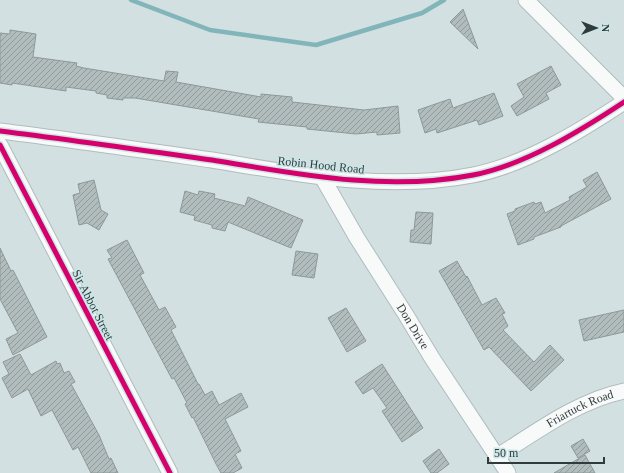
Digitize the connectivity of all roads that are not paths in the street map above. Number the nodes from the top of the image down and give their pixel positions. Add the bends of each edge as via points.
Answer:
1 (526, 0) edge
2 (624, 98) edge
3 (624, 102) edge
4 (0, 131) edge
5 (0, 145) edge
6 (322, 177) junction
7 (624, 391) edge
8 (498, 456) junction
9 (170, 473) edge
10 (508, 473) edge

1 - 2 street
3 - 6 street, Robin Hood Road via 551,146 474,175 406,181
4 - 6 street, Robin Hood Road
5 - 9 street, Sir Abbot Street
6 - 8 street, Don Drive via 432,358
7 - 8 street, Friartuck Road via 609,394 580,406
8 - 10 street, Don Drive

